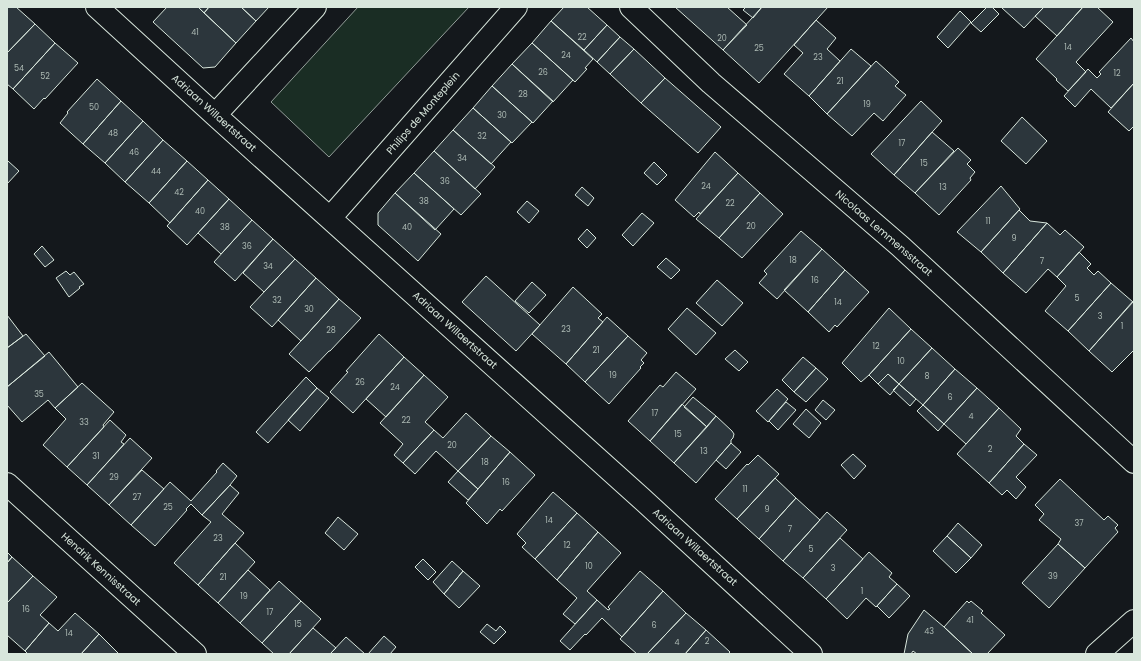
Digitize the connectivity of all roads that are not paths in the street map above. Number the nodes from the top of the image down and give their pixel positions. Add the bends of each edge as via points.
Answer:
1 (97, 7) edge
2 (314, 7) edge
3 (516, 7) edge
4 (631, 7) edge
5 (215, 115) junction
6 (330, 218) junction
7 (1134, 462) edge
8 (7, 484) edge
9 (1134, 621) edge
10 (195, 654) edge
11 (812, 654) edge
12 (1097, 654) edge

1 - 5 street, Adriaan Willaertstraat
2 - 5 street
3 - 6 street, Philips de Monteplein
4 - 7 street, Nicolaas Lemmensstraat via 711,83 900,246
5 - 6 street, Adriaan Willaertstraat
6 - 11 street, Adriaan Willaertstraat
8 - 10 street, Hendrik Kennisstraat
9 - 12 street

